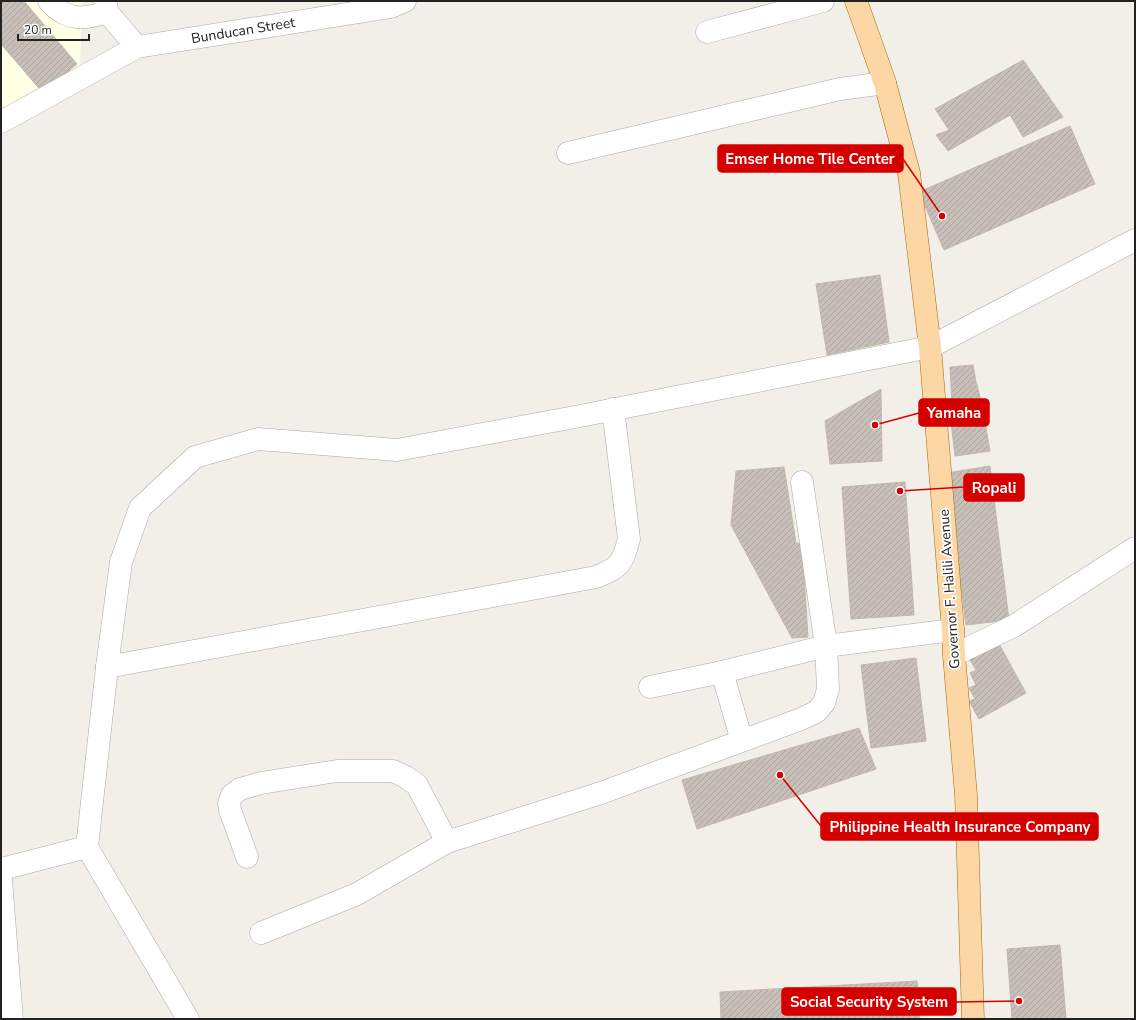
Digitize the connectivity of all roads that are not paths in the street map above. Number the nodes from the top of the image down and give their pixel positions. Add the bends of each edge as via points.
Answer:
1 (49, 1) edge
2 (405, 1) edge
3 (823, 1) edge
4 (856, 1) edge
5 (107, 6) edge
6 (707, 32) dead end
7 (137, 47) junction
8 (884, 83) junction
9 (1, 122) edge
10 (568, 153) dead end
11 (1135, 240) edge
12 (930, 347) junction
13 (613, 409) junction
14 (802, 482) dead end
15 (1135, 548) edge
16 (953, 630) junction
17 (826, 646) junction
18 (954, 655) junction
19 (108, 667) junction
20 (722, 672) junction
21 (650, 687) dead end
22 (742, 742) junction
23 (447, 842) junction
24 (87, 846) junction
25 (247, 857) dead end
26 (1, 869) edge
27 (1, 880) edge
28 (262, 933) dead end
29 (12, 1019) edge
30 (188, 1019) edge
31 (974, 1019) edge

1 - 5 street via 54,8 68,15 84,18
2 - 7 street, Bunducan Street via 391,7
3 - 6 street
4 - 8 main road, Governor F. Halili Avenue
5 - 7 street
7 - 9 street, Bunducan Street
8 - 10 street via 840,89
8 - 12 main road, Governor F. Halili Avenue via 908,173
11 - 12 street
12 - 13 street
12 - 16 main road, Governor F. Halili Avenue
13 - 19 street via 396,450 258,439 195,457 140,508 121,562
13 - 19 street via 629,539 624,559 613,571 596,578
14 - 17 street
15 - 18 street via 1014,626
16 - 17 street
16 - 18 main road, Governor F. Halili Avenue
17 - 20 street
17 - 22 street via 828,689 824,703 816,712 802,719
18 - 31 main road, Governor F. Halili Avenue via 966,795
19 - 24 street
20 - 21 street
20 - 22 street
22 - 23 street via 601,794
23 - 25 street via 417,785 406,777 393,771 337,771 261,783 240,789 232,795 230,810
23 - 28 street via 358,894
24 - 26 street
24 - 30 street
27 - 29 street

